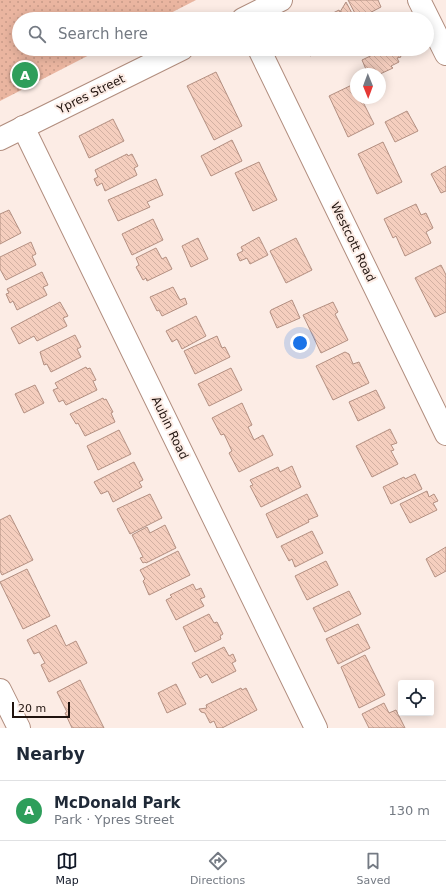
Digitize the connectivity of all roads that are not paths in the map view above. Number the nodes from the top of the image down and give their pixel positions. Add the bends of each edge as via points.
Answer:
1 (281, 0) edge
2 (419, 0) edge
3 (251, 12) edge
4 (425, 12) edge
5 (434, 30) edge
6 (446, 54) edge
7 (168, 56) edge
8 (262, 56) edge
9 (23, 127) junction
10 (0, 139) edge
11 (446, 434) edge
12 (0, 690) edge
13 (19, 728) edge
14 (316, 728) edge

1 - 3 street
2 - 4 street
5 - 6 street
7 - 9 street, Ypres Street
8 - 11 street, Westcott Road
9 - 10 street, Ypres Street
9 - 14 street, Aubin Road
12 - 13 street

